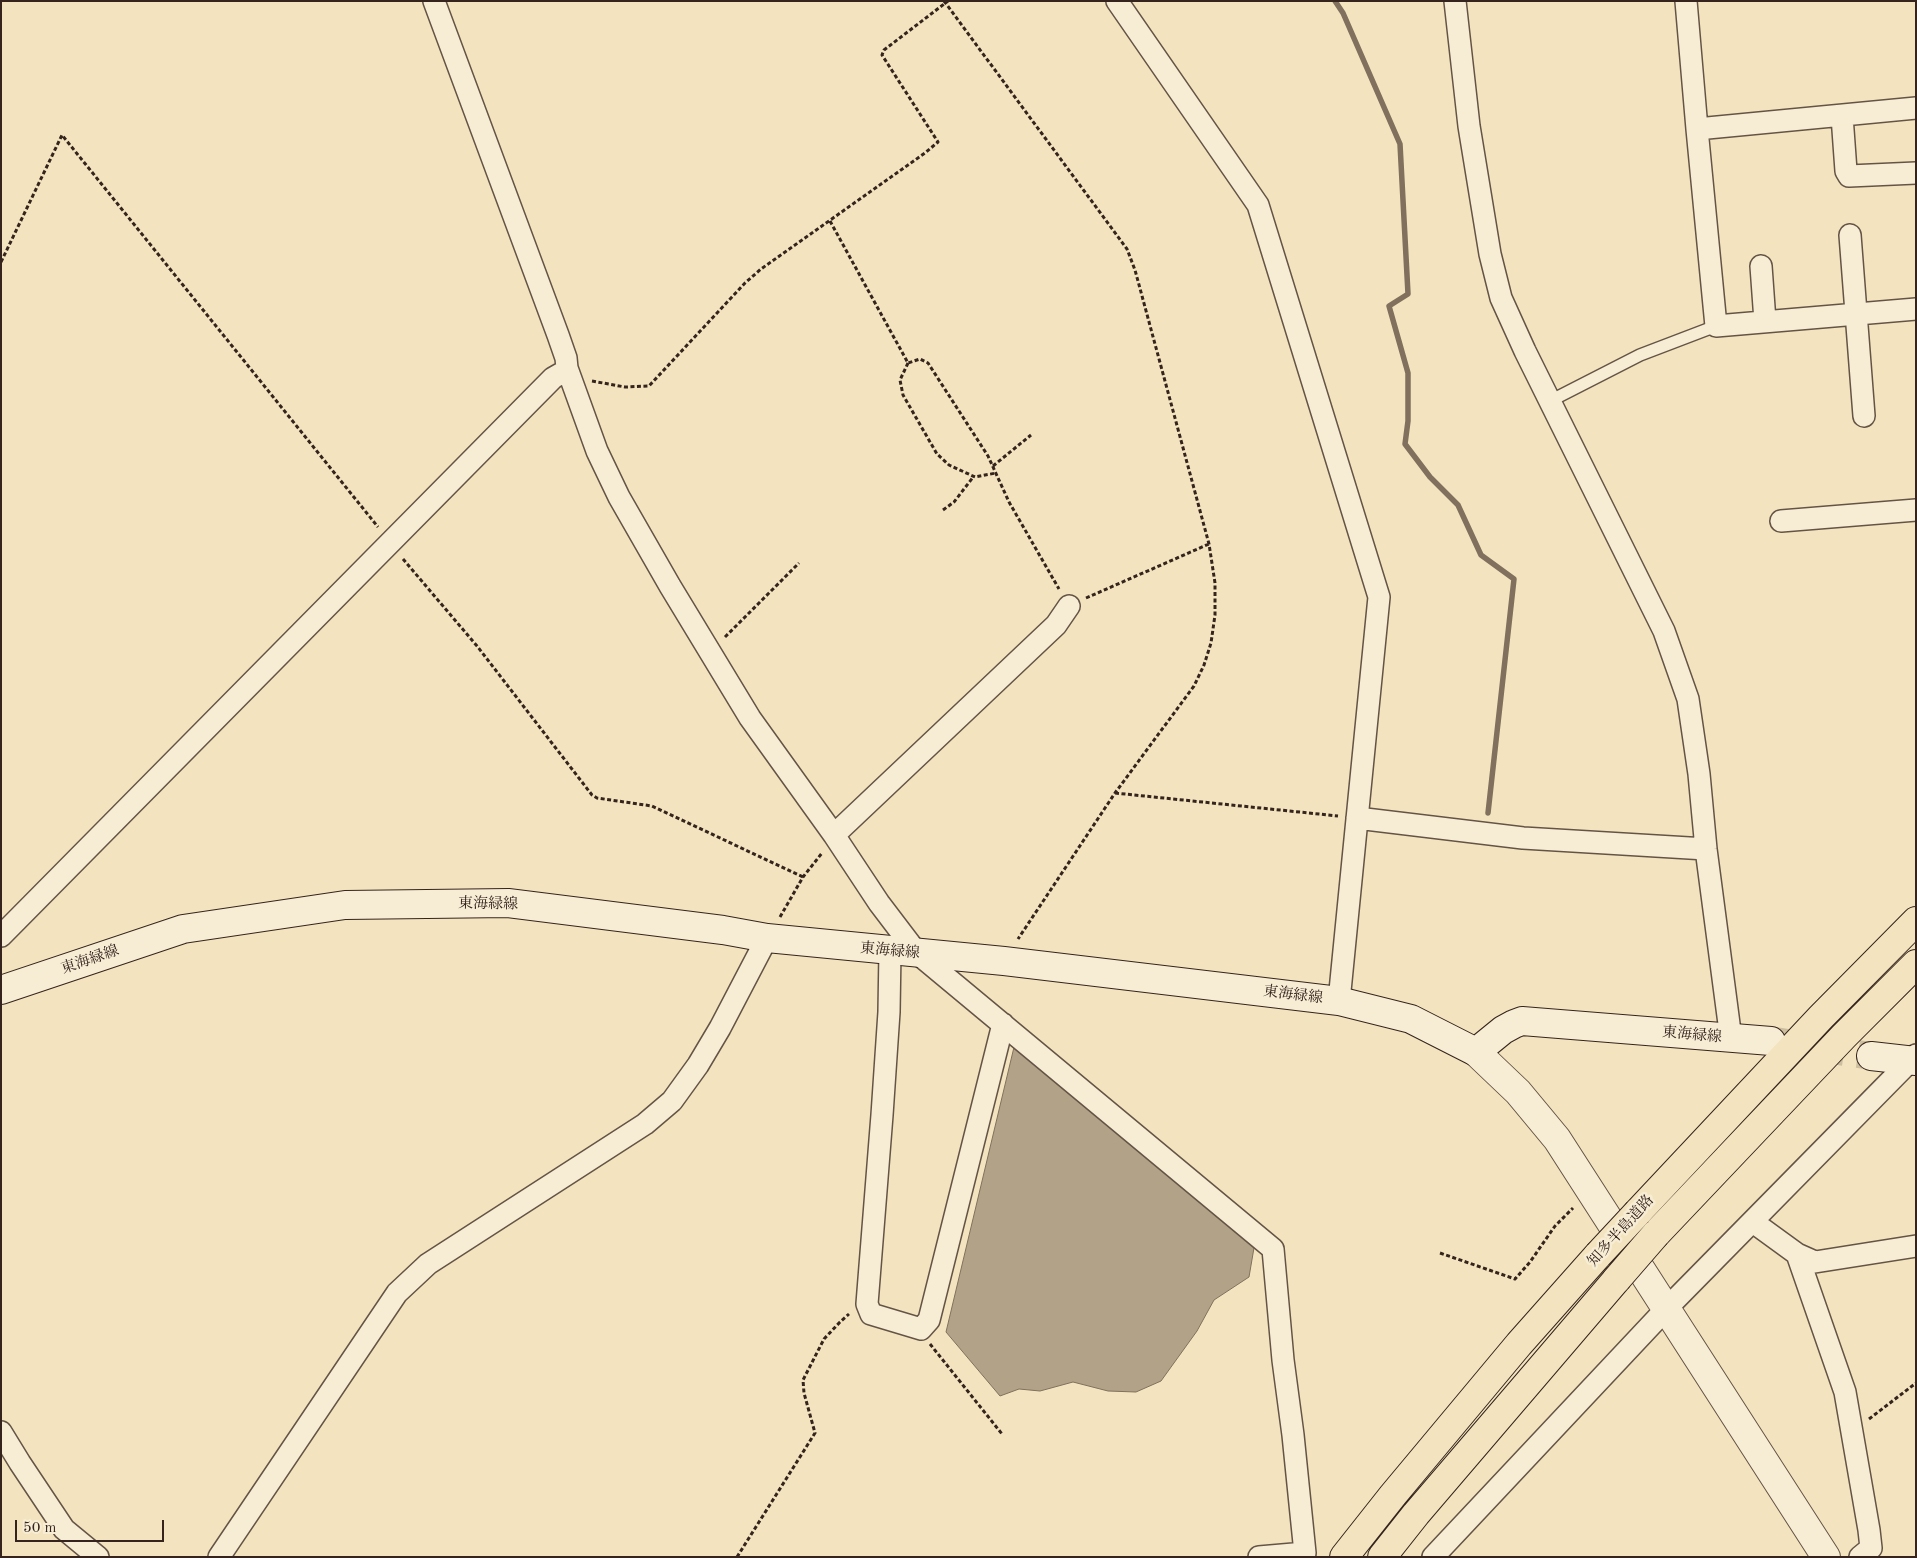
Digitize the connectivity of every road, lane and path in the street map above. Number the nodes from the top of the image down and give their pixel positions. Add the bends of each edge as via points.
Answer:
1 (434, 1) edge
2 (1117, 1) edge
3 (1455, 1) edge
4 (1686, 1) edge
5 (946, 2) edge
6 (1916, 108) edge
7 (1842, 116) junction
8 (1696, 129) junction
9 (1916, 173) edge
10 (830, 221) junction
11 (1850, 235) dead end
12 (1, 262) edge
13 (1761, 266) dead end
14 (1916, 309) edge
15 (1856, 314) junction
16 (1765, 321) junction
17 (1716, 326) junction
18 (908, 363) junction
19 (568, 370) junction
20 (1550, 402) junction
21 (1864, 416) dead end
22 (1031, 434) dead end
23 (993, 467) junction
24 (996, 473) junction
25 (974, 476) junction
26 (943, 510) dead end
27 (1916, 510) edge
28 (1781, 521) dead end
29 (390, 543) junction
30 (1209, 544) junction
31 (799, 563) dead end
32 (1069, 606) junction
33 (710, 651) junction
34 (1114, 793) junction
35 (1357, 818) junction
36 (836, 837) junction
37 (1706, 849) junction
38 (804, 877) junction
39 (1916, 921) edge
40 (1, 936) edge
41 (767, 938) junction
42 (890, 951) junction
43 (917, 953) junction
44 (1004, 961) junction
45 (1916, 964) edge
46 (1, 990) edge
47 (1339, 1001) junction
48 (1003, 1024) junction
49 (1731, 1039) junction
50 (1771, 1041) tunnel mouth
51 (1476, 1052) junction
52 (1872, 1056) tunnel mouth
53 (1914, 1058) edge
54 (1591, 1191) junction
55 (1753, 1222) junction
56 (1916, 1246) edge
57 (1440, 1253) dead end
58 (1797, 1254) junction
59 (867, 1304) junction
60 (1667, 1308) junction
61 (921, 1329) junction
62 (1916, 1383) edge
63 (1851, 1428) junction
64 (1, 1432) edge
65 (1002, 1434) dead end
66 (98, 1557) edge
67 (219, 1557) edge
68 (738, 1557) edge
69 (1259, 1557) edge
70 (1344, 1557) edge
71 (1382, 1557) edge
72 (1433, 1557) edge
73 (1826, 1557) edge
74 (1860, 1557) edge

1 - 19 street via 558,335
2 - 35 street via 1258,205 1379,597
3 - 20 street via 1469,126 1492,263 1501,298
4 - 8 street
5 - 10 path via 882,54 938,142
5 - 30 path via 1127,250
6 - 7 street
7 - 8 street
7 - 9 street via 1849,176
8 - 17 street
10 - 18 path
10 - 19 path via 745,283 649,386 616,386 591,381
11 - 15 street
12 - 29 path via 62,135
13 - 16 street
14 - 15 street
15 - 16 street
15 - 21 street
16 - 17 street
17 - 20 lane via 1640,355
18 - 23 path via 920,359 928,363
18 - 25 path via 900,380 903,395 937,454 950,465
19 - 29 street via 553,378
19 - 33 street via 597,450 619,498
20 - 37 street via 1664,631 1688,699 1700,774
22 - 23 path
23 - 24 path
24 - 25 path
24 - 32 path via 1009,502
25 - 26 path via 954,502
27 - 28 street
29 - 38 path via 477,646 592,795 652,806
29 - 40 street
30 - 32 path
30 - 34 path via 1215,583 1215,615 1204,665 1183,702
31 - 33 path
32 - 36 street via 1056,625
33 - 36 street via 750,718
34 - 35 path
34 - 44 path
35 - 37 street via 1522,838
35 - 47 street
36 - 38 path
36 - 43 street
37 - 49 street
38 - 41 path
39 - 70 highway, 知多半島道路, bridge via 1821,1017 1598,1255 1519,1344
41 - 42 main road, 東海緑線
41 - 46 main road, 東海緑線 via 508,903 345,905 183,929
41 - 67 street via 720,1028 672,1101 644,1124 428,1264 397,1293
42 - 43 main road, 東海緑線
42 - 59 street via 889,1012
43 - 44 main road, 東海緑線
43 - 48 street
44 - 47 main road, 東海緑線
45 - 71 highway, 知多半島道路, bridge via 1656,1234
47 - 51 main road, 東海緑線 via 1412,1019
48 - 61 street via 929,1320
48 - 69 street via 1273,1249 1305,1554
49 - 50 main road, 東海緑線
49 - 51 main road, 東海緑線 via 1522,1021 1503,1030
51 - 54 main road via 1529,1105 1557,1139
52 - 53 main road
53 - 55 street
54 - 57 path via 1555,1226 1516,1280
54 - 60 main road
55 - 58 street
55 - 60 street
56 - 58 street via 1815,1262
58 - 63 street via 1845,1392
59 - 61 street via 872,1314
59 - 68 path via 840,1322 824,1339 812,1360 803,1380 815,1433
60 - 72 street
60 - 73 main road
61 - 65 path
62 - 63 path via 1860,1426
63 - 74 street via 1871,1548
64 - 66 street via 64,1529

